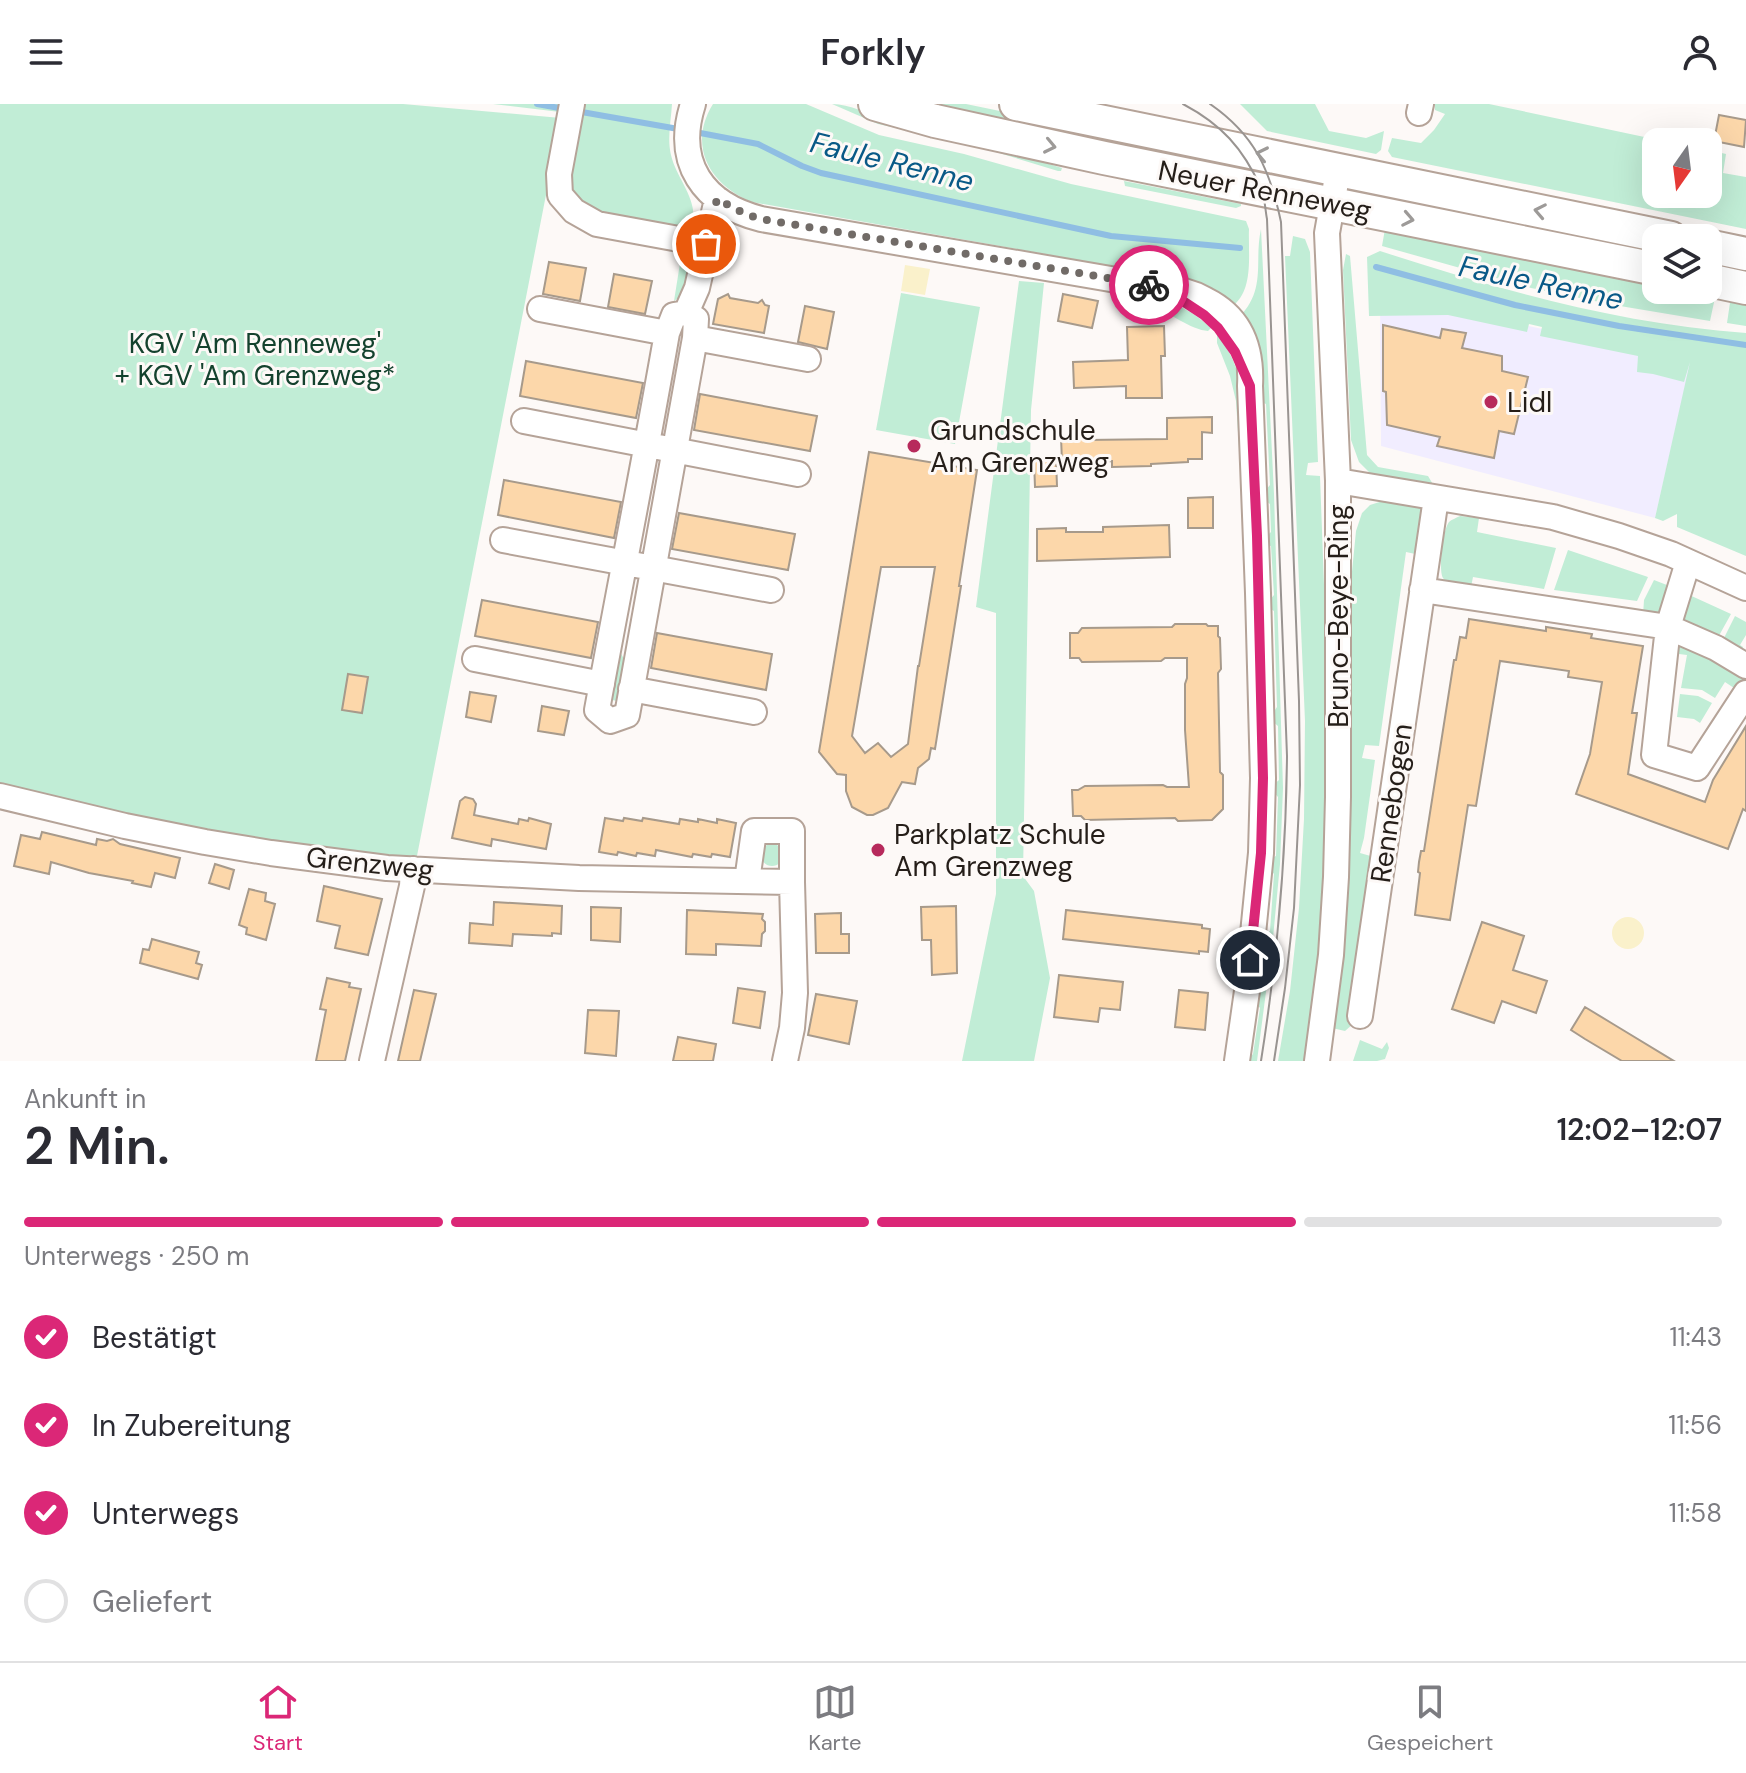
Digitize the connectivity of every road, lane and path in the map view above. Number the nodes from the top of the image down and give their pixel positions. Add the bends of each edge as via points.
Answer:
1 (875, 104) edge
2 (1016, 104) edge
3 (570, 112) edge
4 (691, 113) edge
5 (1338, 171) junction
6 (717, 199) junction
7 (1332, 204) junction
8 (1642, 232) edge
9 (706, 244) junction
10 (1722, 249) edge
11 (1746, 254) edge
12 (1642, 266) edge
13 (1722, 283) edge
14 (1746, 288) edge
15 (540, 309) dead end
16 (686, 313) junction
17 (667, 333) junction
18 (695, 338) junction
19 (808, 359) dead end
20 (524, 421) dead end
21 (647, 444) junction
22 (675, 450) junction
23 (798, 474) dead end
24 (1338, 481) junction
25 (1436, 498) junction
26 (503, 540) dead end
27 (1688, 562) junction
28 (626, 563) junction
29 (653, 568) junction
30 (1746, 588) edge
31 (771, 590) dead end
32 (1422, 590) junction
33 (1668, 627) junction
34 (475, 659) dead end
35 (1746, 666) edge
36 (602, 684) junction
37 (631, 689) junction
38 (1746, 693) edge
39 (754, 712) dead end
40 (0, 796) edge
41 (413, 869) junction
42 (747, 881) junction
43 (792, 882) junction
44 (1360, 1016) dead end
45 (372, 1061) edge
46 (785, 1061) edge
47 (1237, 1061) edge
48 (1317, 1061) edge

1 -> 7 main road, Neuer Renneweg via 988,133
5 -> 2 main road, Neuer Renneweg
3 - 9 street via 559,174 560,195 574,211 597,224
4 - 6 street via 686,150 695,173
5 - 7 street, Bruno-Beye-Ring
8 -> 5 main road, Neuer Renneweg
6 - 9 street
6 - 47 street via 761,219 1163,288 1204,315 1235,352 1250,386 1263,778 1258,886
7 -> 12 main road, Neuer Renneweg
7 - 24 street, Bruno-Beye-Ring via 1327,233
9 - 16 street
10 - 11 main road
13 - 14 main road
15 - 17 street
16 - 17 street via 674,315
16 - 18 street via 696,319
17 - 21 street
18 - 19 street
18 - 22 street
20 - 21 street
21 - 22 street
21 - 28 street
22 - 23 street
22 - 29 street
24 - 25 street
24 - 48 street, Bruno-Beye-Ring via 1336,877
25 - 27 street via 1553,517
25 - 32 street, Rennebogen
26 - 28 street
27 - 30 street
27 - 33 street
28 - 29 street
28 - 36 street
29 - 31 street
29 - 37 street
32 - 33 street
32 - 44 street, Rennebogen
33 - 35 street
33 - 38 street via 1654,755 1697,768
34 - 36 street
36 - 37 street via 597,710 610,721 627,715
37 - 39 street
40 - 41 street, Grenzweg via 205,842
41 - 42 street, Grenzweg
41 - 45 street
42 - 43 street, Grenzweg
42 - 43 street via 754,831 792,831
43 - 46 street via 795,993

